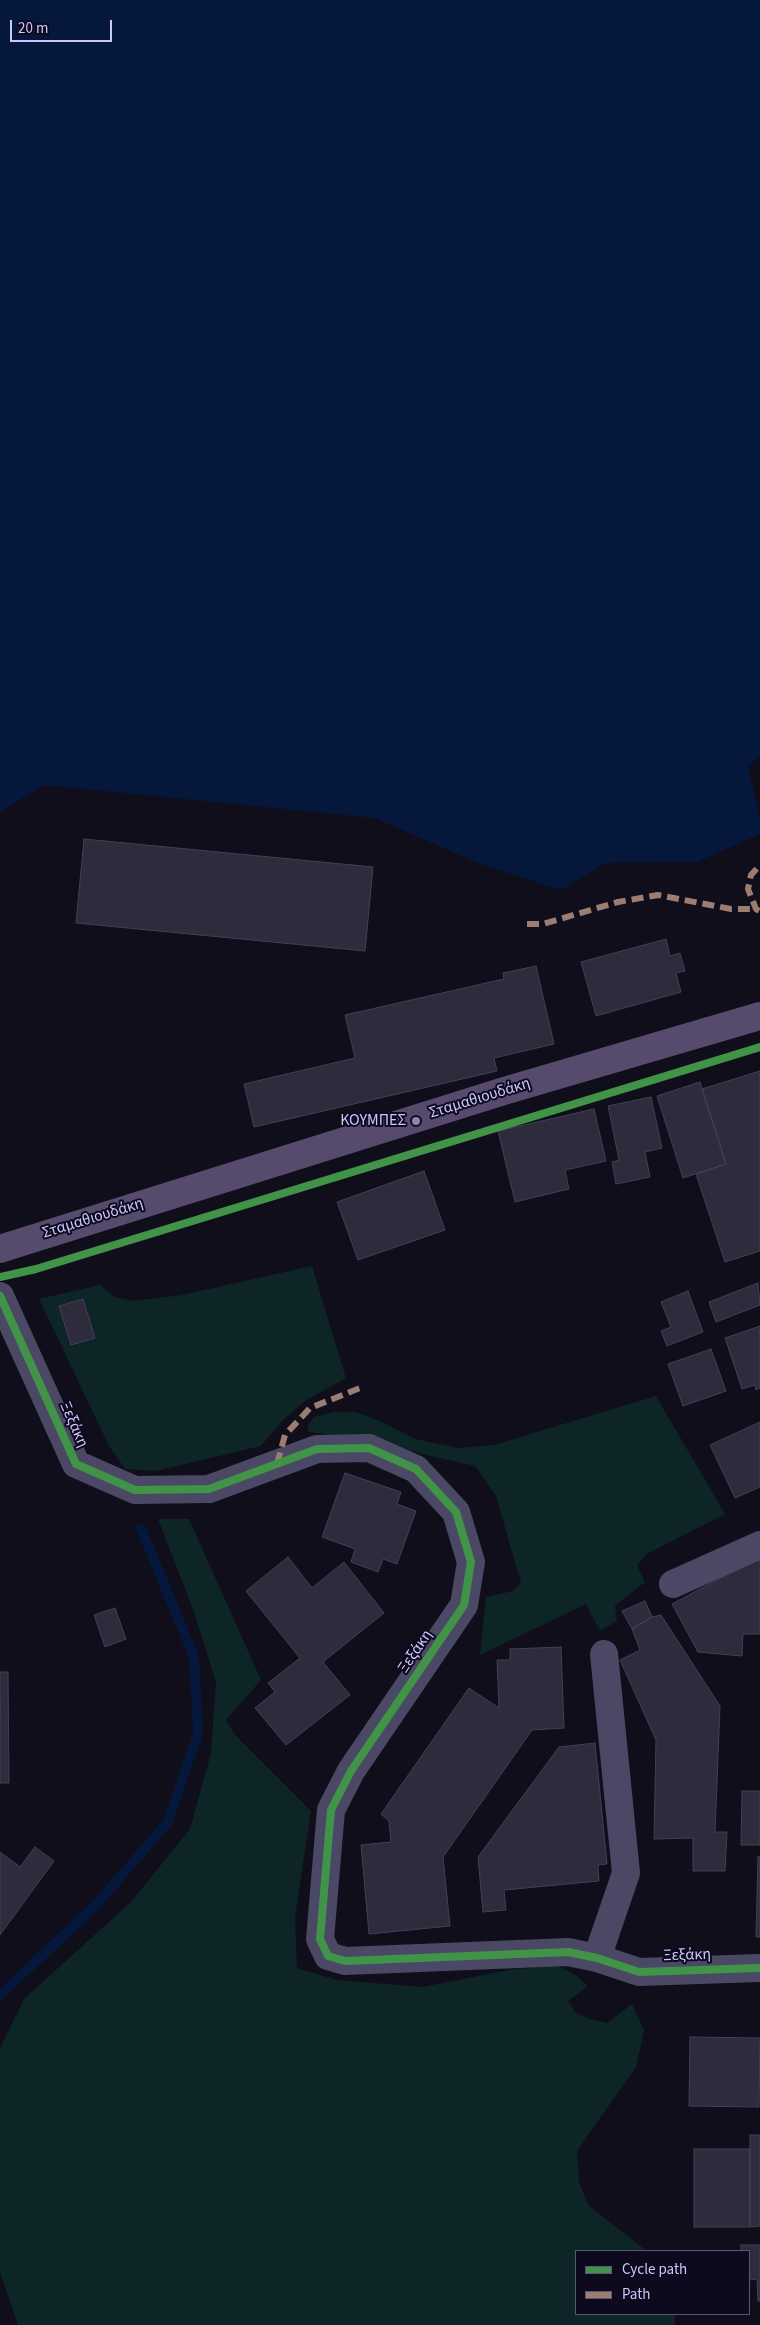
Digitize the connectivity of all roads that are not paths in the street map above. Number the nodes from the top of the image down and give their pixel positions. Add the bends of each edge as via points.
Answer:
1 (760, 1016) edge
2 (0, 1249) edge
3 (0, 1296) edge
4 (760, 1545) edge
5 (673, 1584) dead end
6 (604, 1654) dead end
7 (597, 1958) junction
8 (760, 1968) edge

1 - 2 main road, Σταμαθιουδάκη via 504,1091
3 - 7 street, Ξεξάκη via 76,1464 136,1490 209,1489 317,1449 369,1448 416,1468 456,1512 471,1562 464,1605 351,1771 331,1810 320,1939 328,1956 345,1961 568,1952
4 - 5 street
6 - 7 street via 626,1873
7 - 8 street, Ξεξάκη via 639,1972

